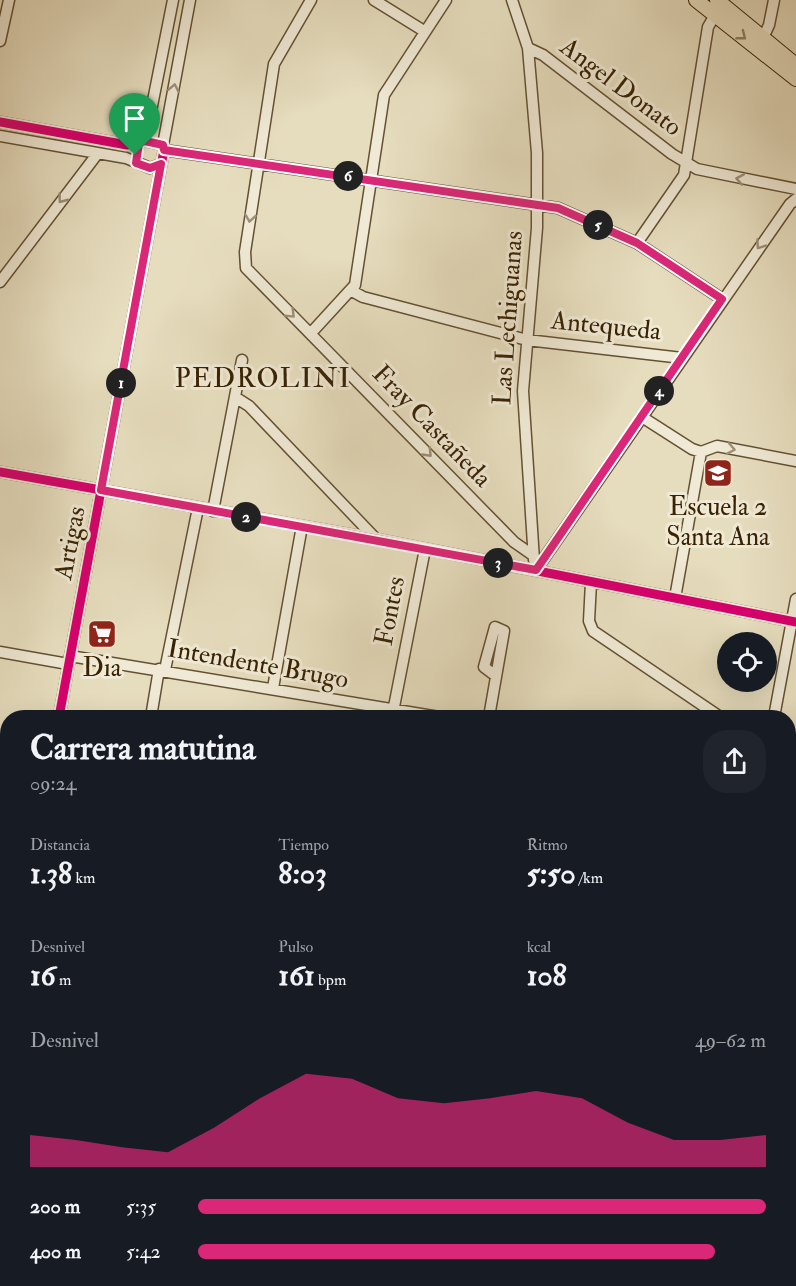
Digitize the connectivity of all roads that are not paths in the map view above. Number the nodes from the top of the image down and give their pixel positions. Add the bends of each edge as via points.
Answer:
1 (9, 0) edge
2 (174, 0) edge
3 (190, 0) edge
4 (311, 0) edge
5 (374, 0) edge
6 (446, 0) edge
7 (512, 0) edge
8 (696, 0) edge
9 (717, 0) edge
10 (774, 0) edge
11 (715, 15) junction
12 (424, 31) junction
13 (763, 38) junction
14 (0, 41) edge
15 (528, 48) junction
16 (796, 65) edge
17 (796, 79) edge
18 (0, 122) edge
19 (0, 136) edge
20 (142, 142) junction
21 (163, 148) junction
22 (98, 153) junction
23 (136, 163) junction
24 (259, 163) junction
25 (686, 163) junction
26 (161, 164) junction
27 (372, 180) junction
28 (796, 189) edge
29 (796, 199) edge
30 (538, 204) junction
31 (637, 243) junction
32 (0, 282) edge
33 (352, 291) junction
34 (722, 299) junction
35 (311, 333) junction
36 (527, 340) junction
37 (682, 357) junction
38 (242, 360) dead end
39 (235, 397) junction
40 (642, 417) junction
41 (701, 452) junction
42 (796, 461) edge
43 (0, 472) edge
44 (101, 490) junction
45 (198, 508) junction
46 (213, 511) junction
47 (302, 526) junction
48 (376, 539) junction
49 (425, 549) junction
50 (534, 556) junction
51 (536, 570) junction
52 (591, 582) junction
53 (675, 598) junction
54 (796, 599) edge
55 (794, 622) edge
56 (0, 652) edge
57 (69, 660) junction
58 (162, 670) junction
59 (496, 676) dead end
60 (273, 688) junction
61 (60, 710) edge
62 (152, 710) edge
63 (378, 710) edge
64 (393, 710) edge
65 (490, 710) edge
66 (710, 710) edge
67 (775, 710) edge

1 - 14 street
2 - 20 street via 148,137
21 -> 3 street
4 - 24 street via 276,59
5 - 12 street
6 - 12 street
7 - 15 street, Las Lechiguanas
8 - 11 main road
9 - 13 main road
10 - 13 street
11 -> 17 main road
11 - 25 street via 708,27
12 - 27 street via 384,95
13 - 16 main road
15 - 25 street, Angel Donato via 543,55
15 - 30 street, Las Lechiguanas
18 - 20 street via 127,145
19 - 22 street
20 - 21 street
20 - 23 street
21 - 24 street
21 - 26 street, Artigas
22 - 23 street
22 -> 32 street
23 - 26 street via 150,168
24 - 27 street
24 -> 35 street, Fray Castañeda via 246,268
28 -> 25 street, Angel Donato via 710,174
25 - 31 street via 681,182
26 - 44 street, Artigas
27 - 30 street
27 - 33 street
29 -> 34 street
30 - 31 street via 565,210
30 - 36 street, Las Lechiguanas
31 - 34 street
33 - 35 street
33 - 36 street, Antequeda
34 - 37 street
35 -> 50 street, Fray Castañeda via 514,542
36 - 37 street, Antequeda
36 - 50 street, Las Lechiguanas via 523,391
37 - 40 street
38 - 39 street
39 - 46 street
39 - 48 street via 249,406
40 - 41 street
40 - 51 street
41 -> 42 street via 717,447
41 - 53 street
43 - 44 street
44 - 45 street
44 - 57 street, Artigas
45 - 46 street
45 - 58 street
46 - 47 street
47 - 48 street
47 - 60 street
48 - 49 street
49 - 51 street
49 - 64 street, Fontes
50 - 51 street, Las Lechiguanas
51 - 52 street
52 - 53 street
52 - 66 street via 592,631
53 - 55 street
54 - 55 street
55 - 67 street
56 - 57 street, Intendente Brugo
57 - 58 street, Intendente Brugo
57 - 61 street, Artigas
58 - 60 street, Intendente Brugo
58 - 62 street
59 - 65 street
60 - 63 street, Intendente Brugo

